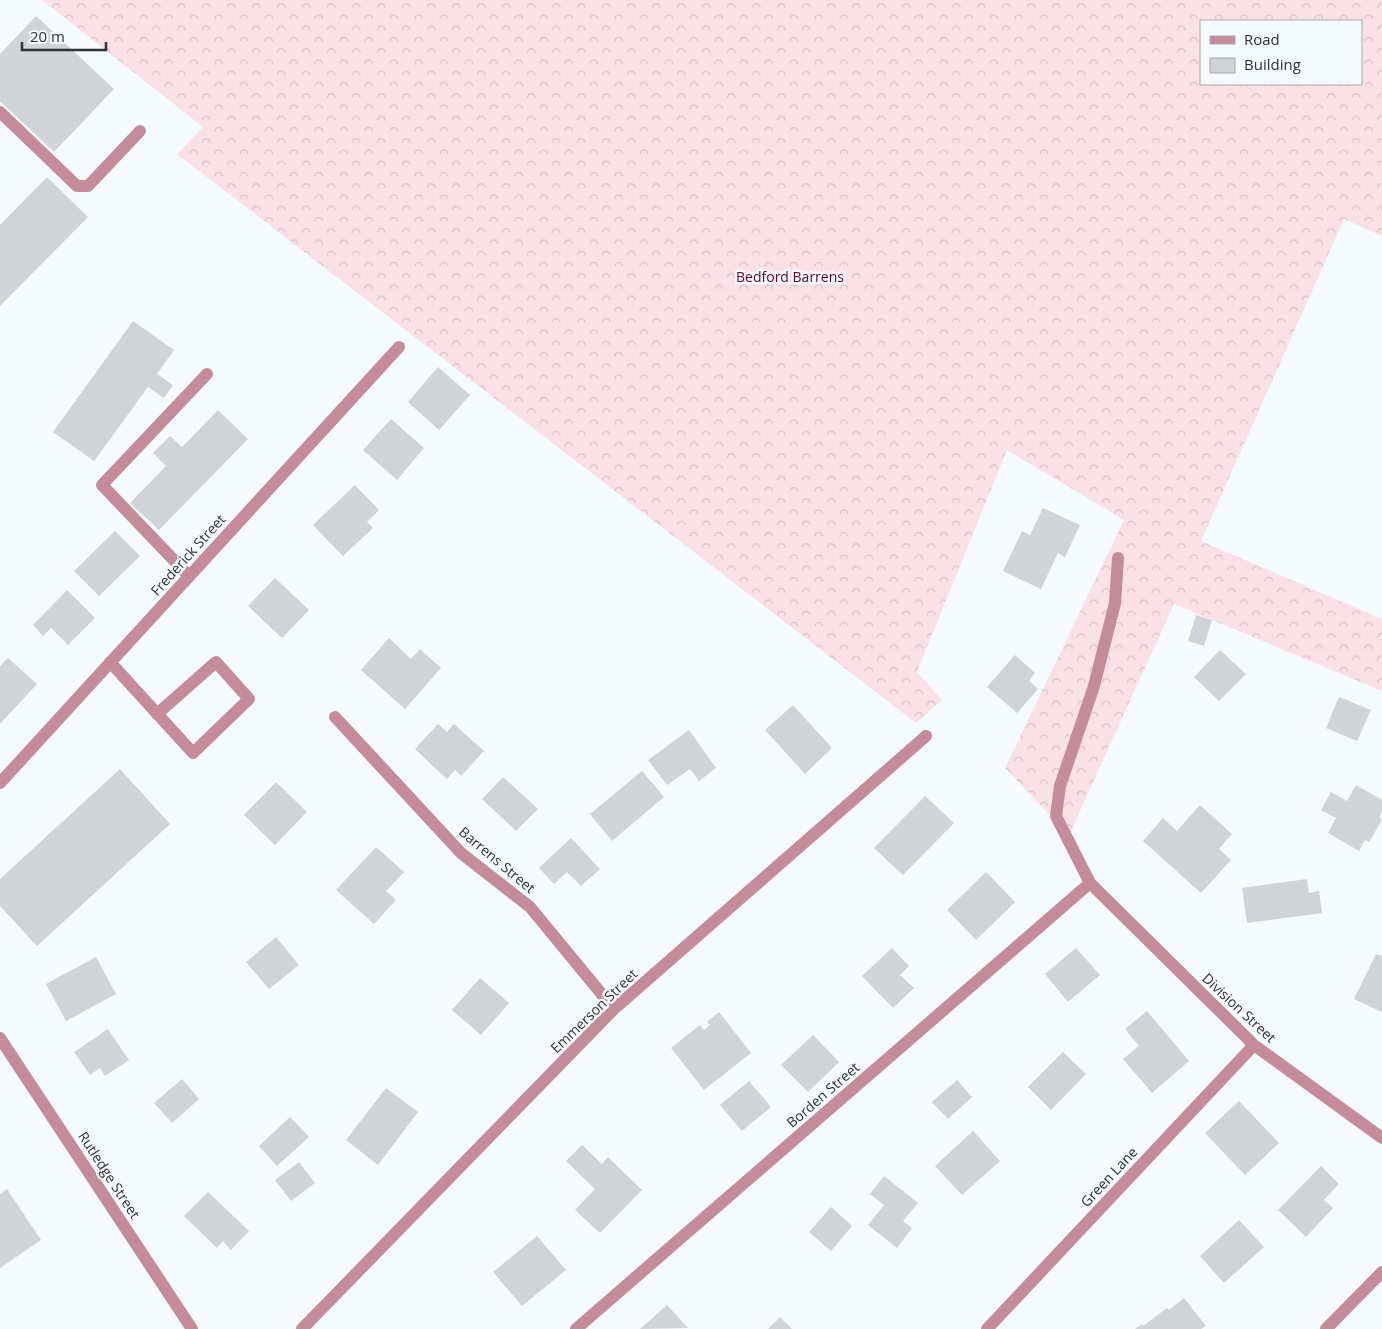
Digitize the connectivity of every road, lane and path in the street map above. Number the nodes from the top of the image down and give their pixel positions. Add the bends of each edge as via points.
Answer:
1 (0, 112) edge
2 (140, 131) dead end
3 (399, 346) dead end
4 (206, 374) dead end
5 (1118, 558) dead end
6 (190, 576) junction
7 (110, 662) junction
8 (157, 714) junction
9 (335, 717) dead end
10 (926, 736) dead end
11 (0, 783) edge
12 (1090, 883) junction
13 (614, 1009) junction
14 (0, 1038) edge
15 (1254, 1045) junction
16 (1382, 1138) edge
17 (1382, 1272) edge
18 (192, 1329) edge
19 (302, 1329) edge
20 (576, 1329) edge
21 (987, 1329) edge
22 (1326, 1329) edge

1 - 2 street via 77,186 88,186
3 - 6 street, Frederick Street
4 - 6 street via 102,485
5 - 12 street, Division Street via 1114,603 1094,686 1060,786 1056,816
6 - 7 street, Frederick Street
7 - 8 street
7 - 11 street, Frederick Street
8 - 8 street via 192,754 250,699 216,662
9 - 13 street, Barrens Street via 461,853 530,906
10 - 13 street, Emmerson Street
12 - 15 street, Division Street
12 - 20 street, Borden Street
13 - 19 street, Emmerson Street
14 - 18 street, Rutledge Street
15 - 16 street, Division Street
15 - 21 street, Green Lane
17 - 22 street

